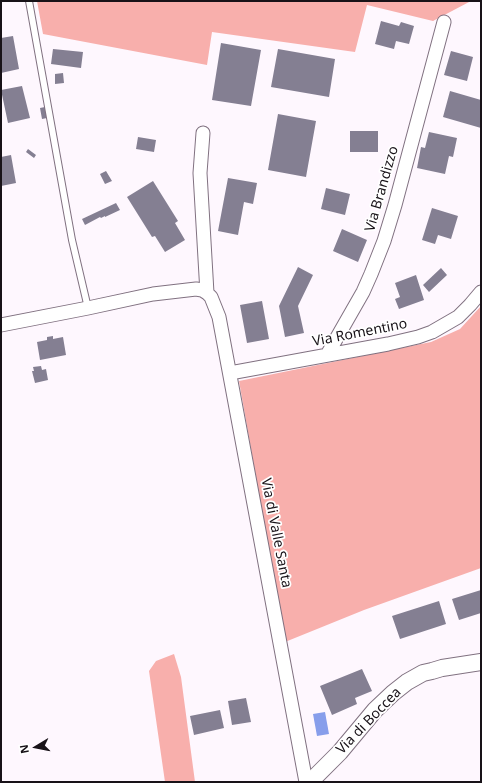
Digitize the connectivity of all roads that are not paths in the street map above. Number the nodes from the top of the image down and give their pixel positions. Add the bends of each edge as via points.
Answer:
1 (29, 1) edge
2 (444, 22) dead end
3 (203, 133) dead end
4 (481, 292) edge
5 (207, 293) junction
6 (88, 308) junction
7 (1, 325) edge
8 (327, 355) junction
9 (230, 373) junction
10 (481, 662) edge
11 (306, 782) edge
12 (310, 782) edge

1 - 6 lane via 72,240
2 - 8 street, Via Brandizzo via 384,241 363,292
3 - 5 street via 200,173
4 - 8 street, Via Romentino via 458,317 418,338
5 - 6 street via 196,289 153,294
5 - 9 street, Via di Valle Santa via 219,317
6 - 7 street
8 - 9 street, Via Romentino
9 - 11 street, Via di Valle Santa
10 - 12 street, Via di Boccea via 423,673 407,682 375,710 340,752

